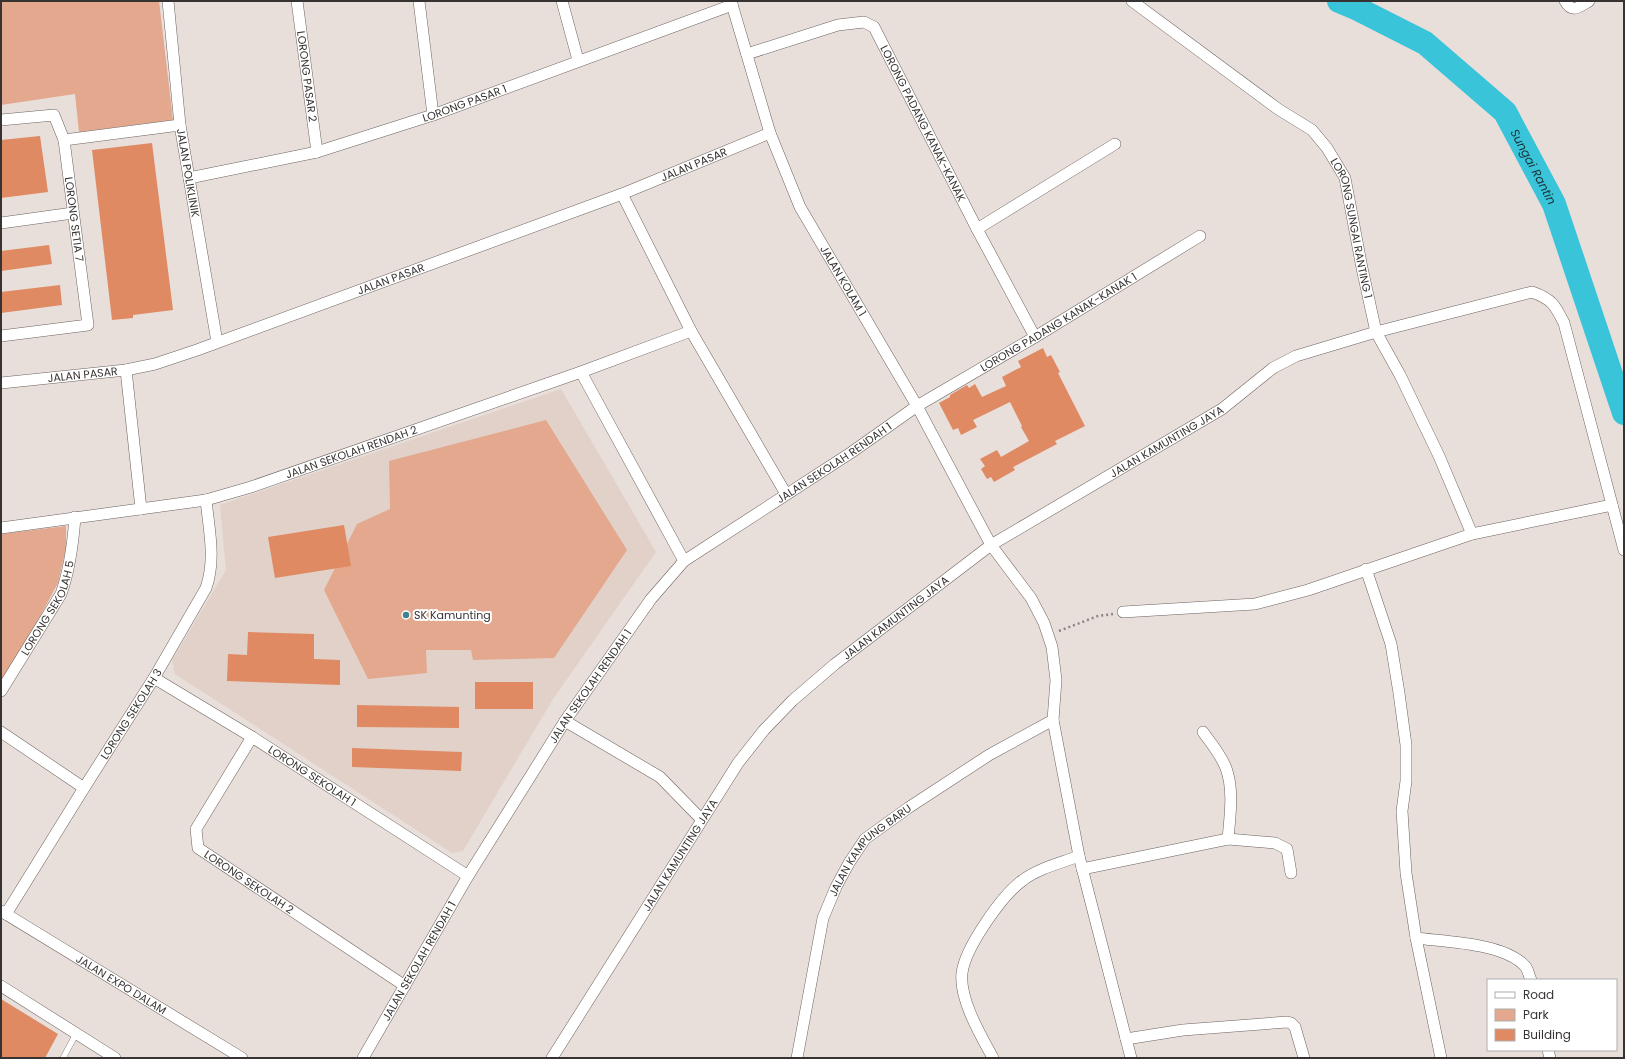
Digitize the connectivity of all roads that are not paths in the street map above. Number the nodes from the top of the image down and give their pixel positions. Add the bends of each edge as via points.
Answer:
1 (168, 1) edge
2 (297, 1) edge
3 (419, 1) edge
4 (562, 1) edge
5 (1132, 1) edge
6 (1565, 1) edge
7 (1589, 1) edge
8 (731, 3) edge
9 (747, 54) junction
10 (578, 60) junction
11 (433, 115) junction
12 (1, 120) edge
13 (180, 125) junction
14 (770, 133) junction
15 (64, 140) junction
16 (1115, 144) dead end
17 (317, 152) junction
18 (189, 178) junction
19 (622, 194) junction
20 (73, 213) junction
21 (1, 223) edge
22 (977, 228) junction
23 (1200, 236) dead end
24 (691, 330) junction
25 (1376, 332) junction
26 (1, 336) edge
27 (1035, 337) junction
28 (218, 342) junction
29 (126, 370) junction
30 (581, 372) junction
31 (1, 383) edge
32 (917, 406) junction
33 (786, 494) junction
34 (206, 500) junction
35 (1612, 505) junction
36 (141, 509) junction
37 (75, 517) junction
38 (1, 528) edge
39 (1472, 534) junction
40 (1622, 538) edge
41 (991, 545) junction
42 (1624, 550) edge
43 (684, 561) junction
44 (1366, 569) junction
45 (1123, 612) road end
46 (154, 678) junction
47 (1, 691) edge
48 (1053, 720) junction
49 (565, 721) junction
50 (1, 732) edge
51 (1203, 732) dead end
52 (252, 737) junction
53 (84, 788) junction
54 (701, 819) junction
55 (1228, 839) junction
56 (1079, 856) junction
57 (1082, 869) junction
58 (1291, 873) dead end
59 (468, 876) junction
60 (3, 912) edge
61 (1416, 938) junction
62 (1531, 979) edge
63 (1, 986) edge
64 (405, 986) junction
65 (76, 1034) junction
66 (1126, 1038) junction
67 (63, 1058) edge
68 (115, 1058) edge
69 (242, 1058) edge
70 (363, 1058) edge
71 (552, 1058) edge
72 (797, 1058) edge
73 (993, 1058) edge
74 (1131, 1058) edge
75 (1304, 1058) edge
76 (1441, 1058) edge

1 - 13 street, JALAN POLIKLINIK
2 - 17 street, LORONG PASAR 2
3 - 11 street
4 - 10 street
5 - 25 street, LORONG SUNGAI RANTING 1 via 1278,109 1312,130 1327,148 1345,178
6 - 7 street via 1573,8
8 - 9 street, JALAN KOLAM 1
8 - 10 street, LORONG PASAR 1
9 - 14 street, JALAN KOLAM 1
9 - 22 street, LORONG PADANG KANAK-KANAK via 838,24 864,22 874,27
10 - 11 street, LORONG PASAR 1
11 - 17 street, LORONG PASAR 1
12 - 15 street, LORONG SETIA 7 via 54,115
13 - 15 street
13 - 18 street, JALAN POLIKLINIK
14 - 19 street, JALAN PASAR
14 - 32 street, JALAN KOLAM 1 via 800,207
15 - 20 street, LORONG SETIA 7
16 - 22 street
17 - 18 street, LORONG PASAR 1
18 - 28 street, JALAN POLIKLINIK
19 - 24 street
19 - 28 street, JALAN PASAR
20 - 21 street
20 - 26 street, LORONG SETIA 7 via 88,325
22 - 27 street, LORONG PADANG KANAK-KANAK
23 - 27 street, LORONG PADANG KANAK-KANAK 1
24 - 30 street, JALAN SEKOLAH RENDAH 2
24 - 33 street
25 - 35 street, JALAN KAMUNTING JAYA via 1532,292 1545,297 1556,306 1564,323
25 - 39 street, LORONG SUNGAI RANTING 1 via 1439,456
25 - 41 street, JALAN KAMUNTING JAYA via 1296,356 1273,368 1222,409
27 - 32 street, LORONG PADANG KANAK-KANAK 1
28 - 29 street, JALAN PASAR via 155,364
29 - 31 street, JALAN PASAR
29 - 36 street
30 - 34 street, JALAN SEKOLAH RENDAH 2 via 251,487
30 - 43 street
32 - 33 street, JALAN SEKOLAH RENDAH 1
32 - 41 street, JALAN KOLAM 1
33 - 43 street, JALAN SEKOLAH RENDAH 1
34 - 36 street, JALAN SEKOLAH RENDAH 2
34 - 46 street, LORONG SEKOLAH 3 via 212,559 211,575
35 - 39 street
35 - 40 street, JALAN KAMUNTING JAYA
36 - 37 street, JALAN SEKOLAH RENDAH 2
37 - 38 street, JALAN SEKOLAH RENDAH 2
37 - 47 street, LORONG SEKOLAH 5 via 71,559 61,594
39 - 44 street
40 - 42 street, JALAN KAMUNTING JAYA
41 - 48 street, JALAN KOLAM 1 via 1031,598 1044,623 1052,647 1056,680
41 - 54 street, JALAN KAMUNTING JAYA via 835,664 793,700 764,730 738,763
43 - 49 street, JALAN SEKOLAH RENDAH 1 via 651,600
44 - 45 street via 1308,590 1255,604
44 - 61 street via 1391,644 1402,715 1406,745 1406,781 1402,811 1404,850
46 - 52 street, LORONG SEKOLAH 1
46 - 53 street, LORONG SEKOLAH 3
48 - 56 street, JALAN KOLAM 1
48 - 72 street, JALAN KAMPUNG BARU via 989,755 865,839 836,887 823,918
49 - 54 street via 660,777
49 - 59 street, JALAN SEKOLAH RENDAH 1
50 - 53 street
51 - 55 street via 1219,753 1226,769 1231,799
52 - 59 street, LORONG SEKOLAH 1
52 - 64 street, LORONG SEKOLAH 2 via 196,829 198,848
53 - 60 street, LORONG SEKOLAH 3
54 - 71 street, JALAN KAMUNTING JAYA
55 - 57 street
55 - 58 street via 1274,843 1287,849
56 - 57 street, JALAN KOLAM 1
56 - 73 street via 1034,873 1023,880 997,908 966,957 962,974 964,995 971,1017
57 - 66 street, JALAN KOLAM 1
59 - 64 street, JALAN SEKOLAH RENDAH 1
60 - 69 street, JALAN EXPO DALAM
61 - 62 street via 1490,948 1512,955 1526,967
61 - 76 street
63 - 65 street
64 - 70 street, JALAN SEKOLAH RENDAH 1
65 - 67 lane
65 - 68 street
66 - 74 street, JALAN KOLAM 1
66 - 75 street via 1183,1030 1286,1022 1295,1027

